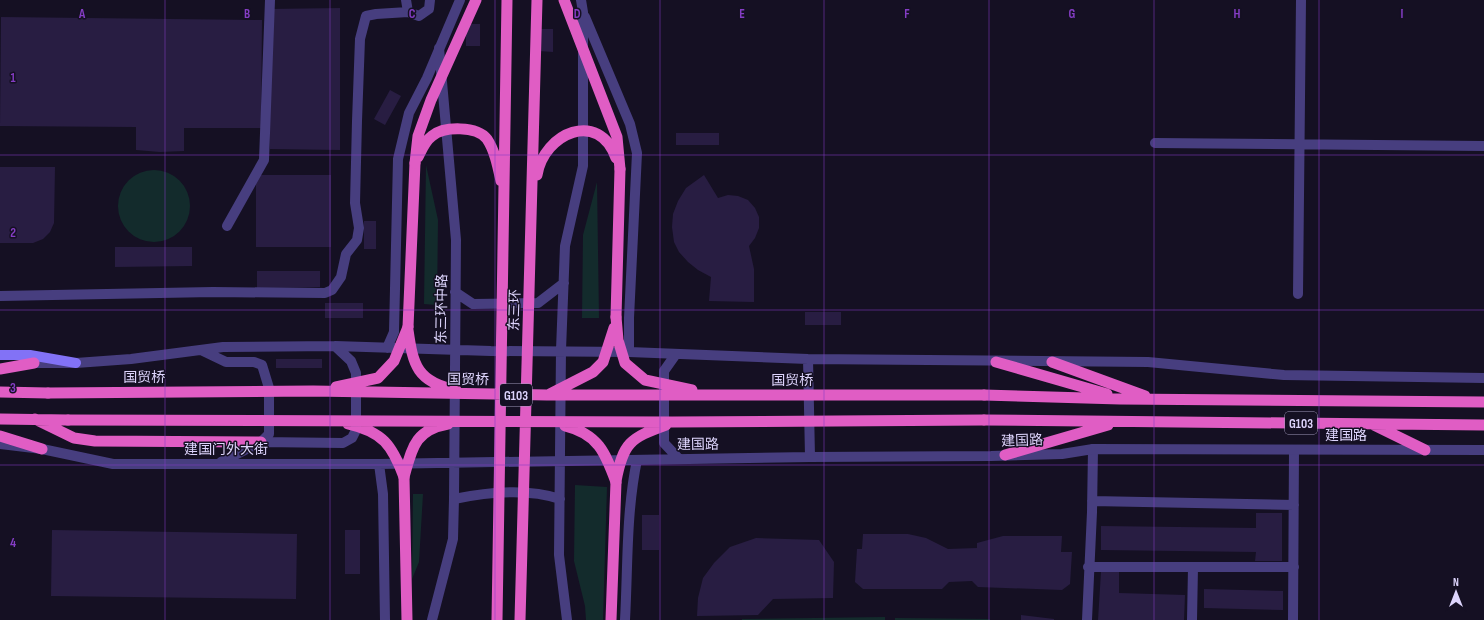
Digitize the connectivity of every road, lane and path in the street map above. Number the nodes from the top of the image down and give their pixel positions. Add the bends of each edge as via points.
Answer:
1 (270, 0) edge
2 (406, 0) edge
3 (430, 0) edge
4 (460, 0) edge
5 (476, 0) edge
6 (507, 0) edge
7 (537, 0) edge
8 (564, 0) edge
9 (581, 0) edge
10 (1301, 0) edge
11 (408, 12) junction
12 (583, 12) junction
13 (439, 48) junction
14 (1155, 143) dead end
15 (1300, 144) junction
16 (1484, 146) edge
17 (415, 163) junction
18 (620, 170) junction
19 (505, 208) junction
20 (532, 208) junction
21 (227, 226) dead end
22 (564, 283) junction
23 (455, 292) junction
24 (1298, 294) dead end
25 (0, 296) edge
26 (616, 317) junction
27 (408, 327) junction
28 (335, 346) junction
29 (387, 348) junction
30 (454, 349) junction
31 (201, 350) junction
32 (561, 350) junction
33 (629, 352) junction
34 (676, 354) junction
35 (0, 355) edge
36 (808, 359) junction
37 (996, 362) junction
38 (1052, 362) junction
39 (34, 363) junction
40 (76, 363) junction
41 (0, 364) edge
42 (0, 369) edge
43 (1484, 378) edge
44 (313, 391) junction
45 (0, 392) edge
46 (472, 394) junction
47 (547, 395) junction
48 (713, 395) junction
49 (1120, 398) junction
50 (1153, 399) junction
51 (1484, 402) edge
52 (0, 419) edge
53 (36, 419) junction
54 (331, 420) junction
55 (468, 420) junction
56 (547, 421) junction
57 (672, 422) junction
58 (1118, 422) junction
59 (1372, 424) junction
60 (1484, 425) edge
61 (0, 436) edge
62 (261, 442) junction
63 (0, 444) edge
64 (42, 449) junction
65 (1093, 449) junction
66 (1294, 450) junction
67 (1425, 450) junction
68 (1484, 450) edge
69 (1005, 455) junction
70 (810, 457) junction
71 (679, 459) junction
72 (637, 460) junction
73 (561, 462) junction
74 (219, 463) junction
75 (454, 463) junction
76 (380, 464) junction
77 (404, 478) junction
78 (616, 482) junction
79 (454, 498) junction
80 (560, 499) junction
81 (1092, 501) junction
82 (1294, 504) junction
83 (1088, 567) junction
84 (1193, 567) junction
85 (1294, 567) junction
86 (497, 597) junction
87 (385, 620) edge
88 (407, 620) edge
89 (432, 620) edge
90 (492, 620) edge
91 (497, 620) edge
92 (520, 620) edge
93 (567, 620) edge
94 (611, 620) edge
95 (625, 620) edge
96 (1087, 620) edge
97 (1192, 620) edge
98 (1293, 620) edge

1 - 21 street via 264,160
2 - 11 street
3 - 11 street via 429,9 423,15 415,16
4 - 13 street, 东三环中路
5 - 17 highway, bridge via 431,100 418,136
6 - 19 highway, 东三环, bridge
7 - 20 highway, 东三环, bridge
8 - 18 highway, bridge via 618,137
9 - 12 street
10 - 15 street
11 - 25 street via 366,16 360,39 357,121 355,203 359,228 357,240 346,254 341,277 332,290 325,293 213,292
12 - 22 street via 583,166 565,246
12 - 33 street via 630,124 637,153
13 - 23 street, 东三环中路 via 456,240
13 - 29 street via 409,114 398,159 394,332
14 - 15 street
15 - 16 street
15 - 24 street
17 - 19 highway, bridge via 425,143 432,136 464,128 477,132 486,138 494,154
17 - 27 highway
18 - 20 highway, bridge via 612,149 599,134 580,131 563,136 544,154 538,168
18 - 26 highway
19 - 86 highway, 东三环, bridge
20 - 92 highway, 东三环, bridge
22 - 23 street via 538,304 474,304
22 - 32 street
23 - 30 street, 东三环中路
26 - 47 highway, bridge via 611,342 603,362 593,372
26 - 48 highway, bridge via 618,340 625,363 645,380
27 - 44 highway, bridge via 394,361 378,378
27 - 46 highway, bridge via 412,358 418,370 428,379 447,388
28 - 29 street
28 - 31 street via 223,347
28 - 62 street via 351,361 356,373 356,430 352,438 343,443
29 - 30 street
30 - 32 street
30 - 75 street, 东三环中路
31 - 40 street
31 - 62 street via 226,362 254,362 262,365 269,388 270,406 269,434
32 - 33 street
32 - 73 street
33 - 34 street
34 - 36 street
34 - 71 street via 664,370 664,444
35 - 40 main road via 30,355
36 - 37 street
36 - 70 street
37 - 38 street
37 - 49 highway
38 - 43 street via 1148,362 1284,375
38 - 50 highway
39 - 40 street
39 - 41 street
39 - 42 highway
44 - 45 highway, 国贸桥 / G103, bridge
44 - 46 highway, 国贸桥 / G103, bridge
46 - 47 highway, 国贸桥 / G103, bridge
47 - 48 highway, 国贸桥 / G103, bridge
48 - 49 highway, 国贸桥 / G103, bridge
49 - 50 highway, G103
50 - 51 highway, G103
52 - 53 highway, G103
53 - 54 highway, G103, bridge
53 - 62 highway via 74,438 95,441
54 - 55 highway, G103, bridge
54 - 77 highway, bridge via 358,426 383,438 396,455
55 - 56 highway, G103, bridge
55 - 77 highway, bridge via 442,425 425,432 413,445
56 - 57 highway, G103, bridge
56 - 78 highway, bridge via 579,429 592,437 603,450
57 - 58 highway, 建国路 / G103, bridge
57 - 78 highway, bridge via 648,432 626,447 621,457
58 - 59 highway, 建国路 / G103
58 - 69 highway
59 - 60 highway, 建国路 / G103
59 - 67 highway
61 - 64 highway
62 - 74 street
63 - 64 street, 建国门外大街
64 - 74 street, 建国门外大街 via 113,464
65 - 66 street, 建国路
65 - 69 street, 建国路 via 1062,454
65 - 81 street
66 - 67 street, 建国路
66 - 82 street
67 - 68 street, 建国路
69 - 70 street, 建国路
70 - 71 street, 建国路
71 - 72 street, 建国路
72 - 73 street, 建国路
72 - 95 street via 626,551
73 - 75 street, 建国门外大街
73 - 80 street
74 - 76 street, 建国门外大街
75 - 76 street, 建国门外大街
75 - 79 street, 东三环中路
76 - 87 street via 383,494
77 - 88 highway
78 - 94 highway
79 - 80 street via 490,493 544,493
79 - 89 street, 东三环中路 via 453,539
80 - 93 street via 559,555
81 - 82 street
81 - 83 street
82 - 85 street
83 - 84 street
83 - 96 street
84 - 85 street
84 - 97 street
85 - 98 street
86 - 90 highway, bridge
86 - 91 highway, 东三环, bridge

